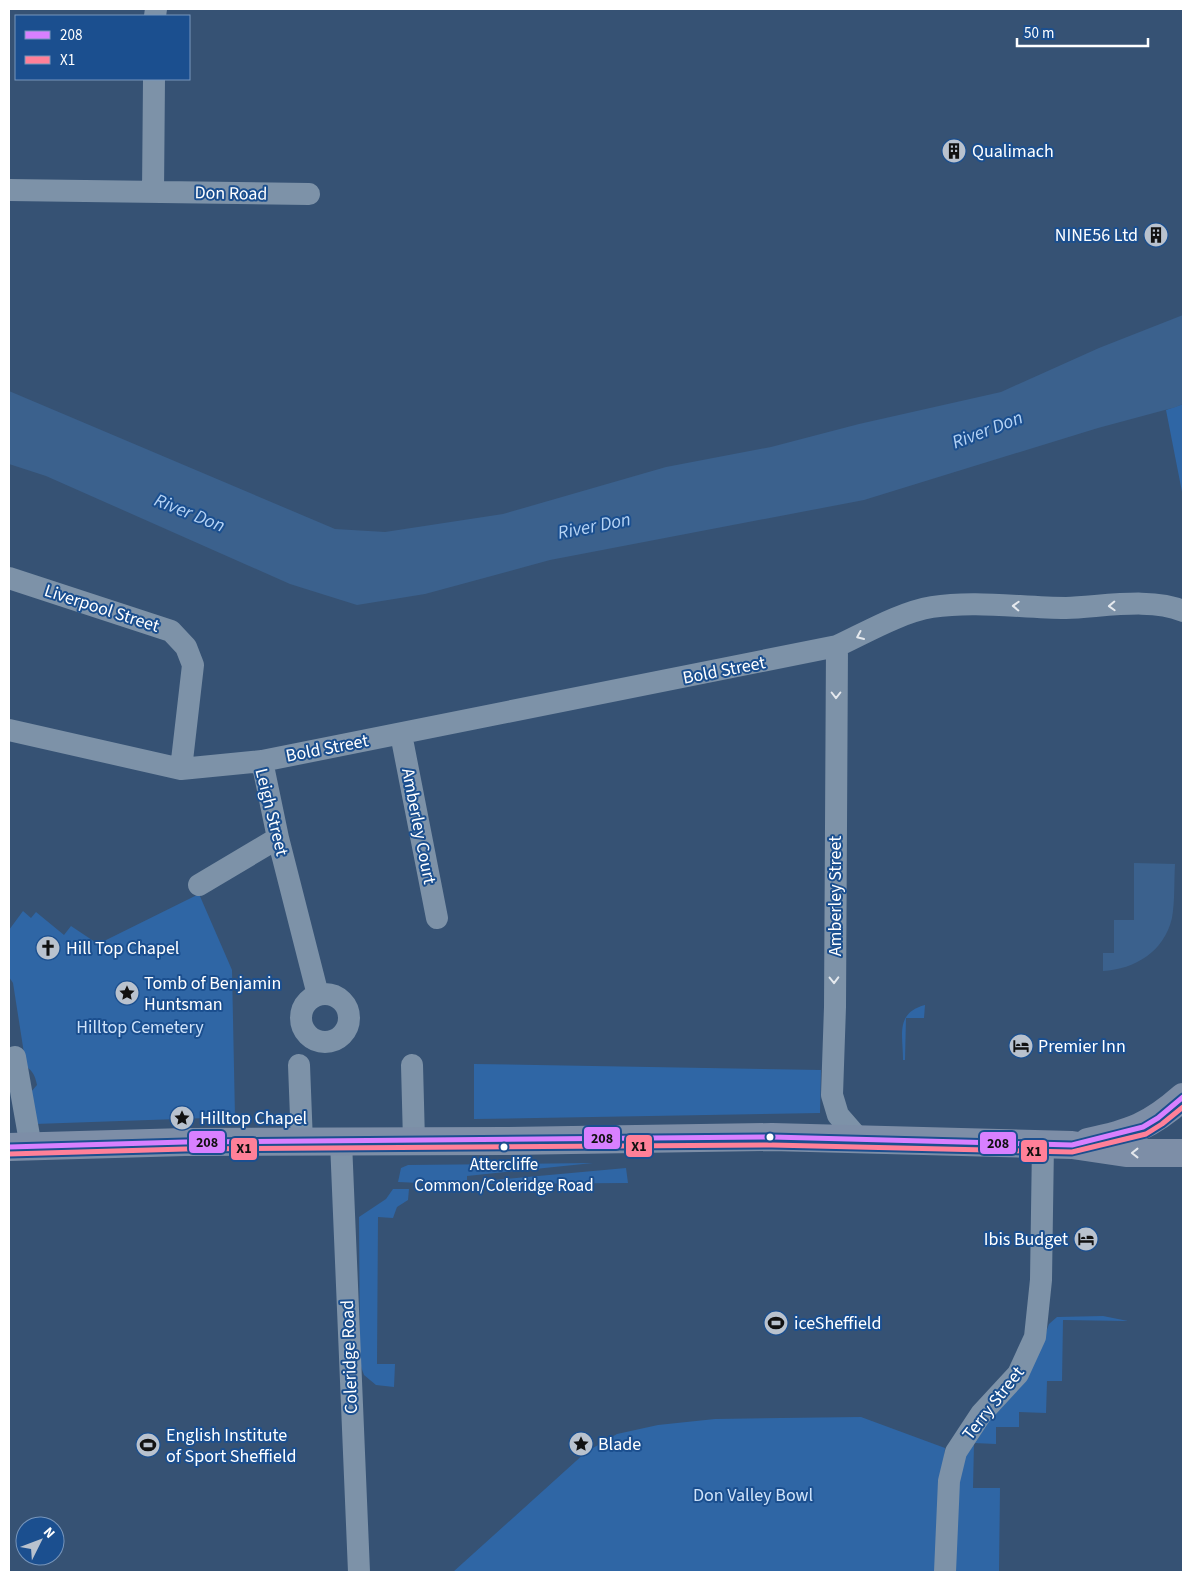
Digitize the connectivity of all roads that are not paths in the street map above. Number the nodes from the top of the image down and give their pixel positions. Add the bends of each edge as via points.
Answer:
1 (154, 80) edge
2 (9, 190) edge
3 (153, 192) junction
4 (309, 194) dead end
5 (9, 578) edge
6 (1183, 611) edge
7 (837, 646) junction
8 (9, 730) edge
9 (401, 734) junction
10 (262, 761) junction
11 (181, 769) junction
12 (278, 838) junction
13 (199, 885) dead end
14 (437, 918) dead end
15 (318, 995) dead end
16 (15, 1056) dead end
17 (412, 1064) dead end
18 (299, 1065) dead end
19 (1183, 1097) edge
20 (858, 1138) junction
21 (414, 1141) junction
22 (341, 1142) junction
23 (302, 1143) junction
24 (1043, 1144) junction
25 (1072, 1145) junction
26 (20, 1147) edge
27 (1183, 1153) edge
28 (359, 1572) edge
29 (945, 1572) edge

1 - 3 street
2 - 3 street, Don Road
3 - 4 street, Don Road
5 - 11 street, Liverpool Street via 171,631 186,647 192,665
6 -> 7 street, Bold Street via 1159,604 1065,608 976,604 932,607
7 - 9 street, Bold Street
7 -> 20 street, Amberley Street via 832,1095 838,1115
8 - 11 street, Leigh Street
9 - 10 street, Bold Street
9 - 14 street, Amberley Court
10 - 11 street, Leigh Street
10 - 12 street, Leigh Street
12 - 13 street
12 - 15 street, Leigh Street
16 - 26 street
17 - 21 street
18 - 23 street
19 - 25 main road via 1143,1127
20 - 21 main road
20 - 24 main road
21 - 22 main road
22 - 23 main road
22 - 28 street, Coleridge Road
23 - 26 main road via 185,1142
24 - 25 main road
24 - 29 street, Terry Street via 1041,1280 1035,1337 1018,1374 981,1414 956,1452 950,1482
27 -> 25 main road via 1126,1152

